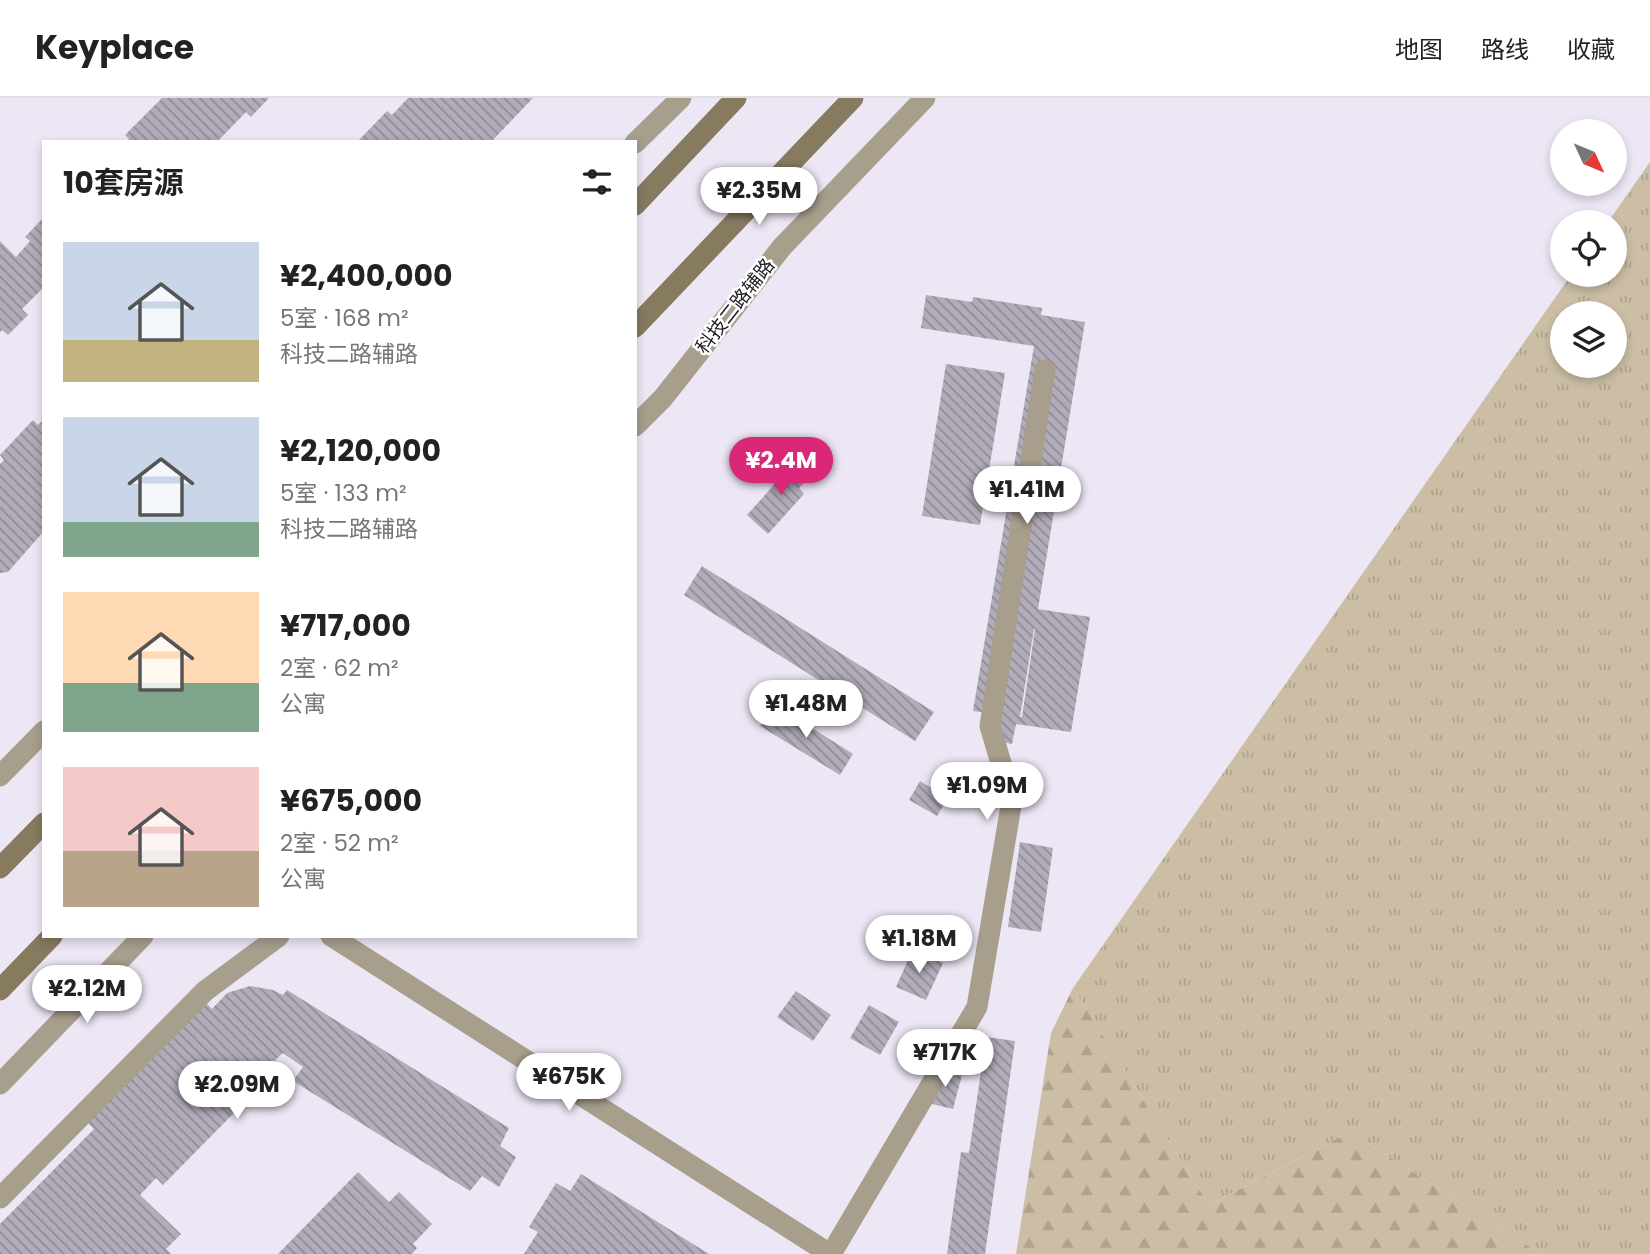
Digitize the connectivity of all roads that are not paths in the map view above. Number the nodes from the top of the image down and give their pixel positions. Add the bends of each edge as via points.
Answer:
1 (681, 98) edge
2 (736, 98) edge
3 (853, 98) edge
4 (925, 98) edge
5 (637, 141) edge
6 (637, 203) edge
7 (637, 325) edge
8 (1045, 370) dead end
9 (637, 424) edge
10 (42, 733) edge
11 (0, 776) edge
12 (42, 825) edge
13 (0, 868) edge
14 (50, 938) edge
15 (141, 938) edge
16 (276, 938) edge
17 (334, 938) edge
18 (0, 990) edge
19 (0, 1084) edge
20 (0, 1199) edge
21 (831, 1254) edge

1 - 5 street
2 - 6 main road
3 - 7 main road
4 - 9 street, 科技二路辅路 via 782,247 663,398
8 - 21 street via 990,726 1012,800 976,1007
10 - 11 street
12 - 13 main road
14 - 18 main road
15 - 19 street
16 - 20 street via 205,991
17 - 21 street

